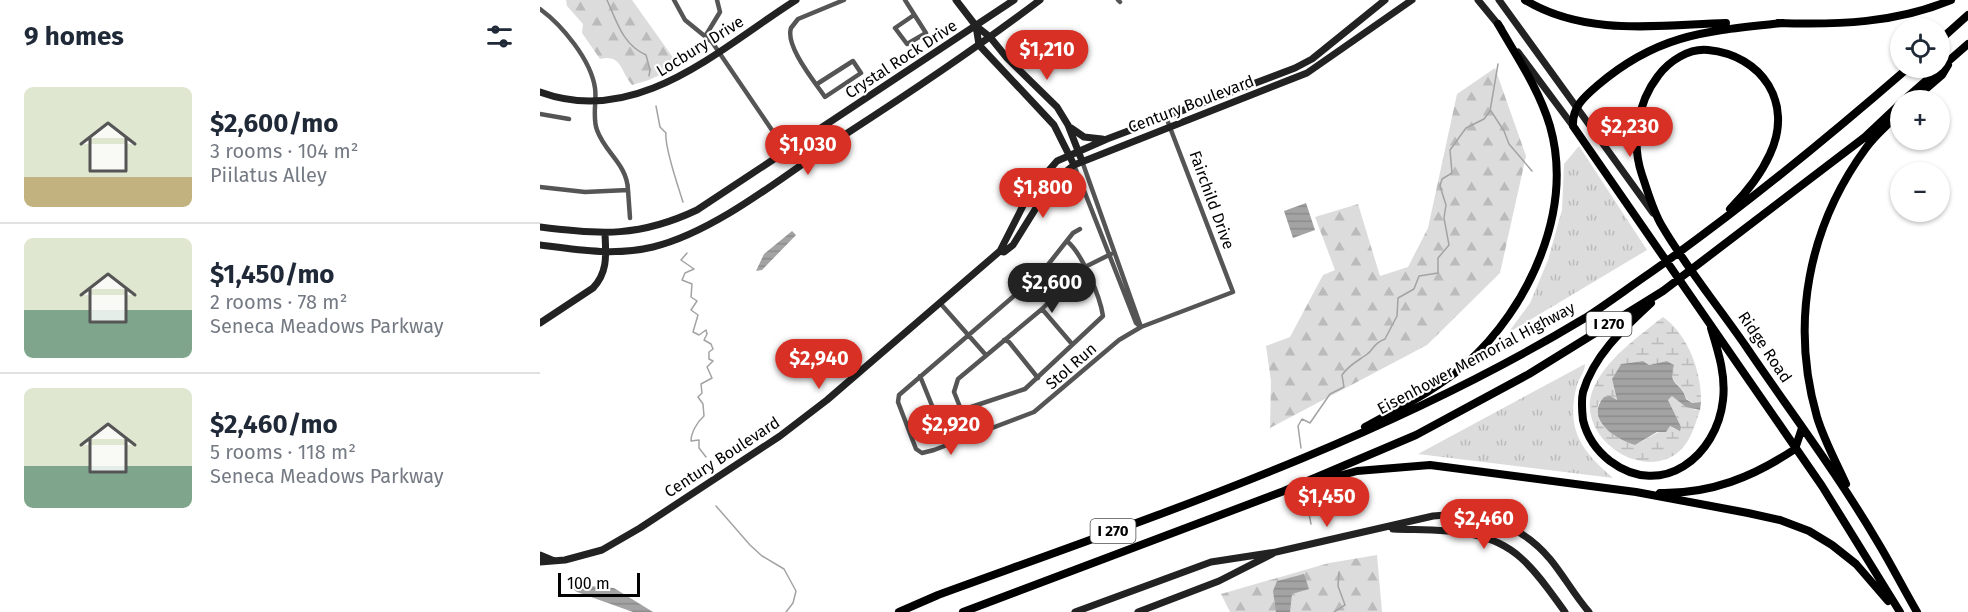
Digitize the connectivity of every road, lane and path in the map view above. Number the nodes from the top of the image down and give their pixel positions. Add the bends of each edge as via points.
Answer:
1 (674, 0) edge
2 (717, 0) edge
3 (796, 0) edge
4 (844, 0) edge
5 (905, 0) edge
6 (956, 0) edge
7 (1014, 0) edge
8 (1040, 0) edge
9 (1385, 0) edge
10 (1412, 0) edge
11 (1478, 0) edge
12 (1499, 0) edge
13 (1526, 0) edge
14 (1951, 0) edge
15 (540, 9) edge
16 (914, 15) junction
17 (1968, 15) edge
18 (1783, 23) junction
19 (1498, 24) junction
20 (976, 26) junction
21 (1950, 31) edge
22 (706, 35) junction
23 (990, 37) junction
24 (1968, 44) edge
25 (979, 45) junction
26 (719, 51) junction
27 (1951, 59) junction
28 (1896, 78) edge
29 (817, 84) junction
30 (1915, 90) edge
31 (1925, 90) edge
32 (540, 92) edge
33 (596, 100) junction
34 (1577, 105) junction
35 (1890, 113) edge
36 (540, 114) edge
37 (1167, 117) junction
38 (569, 119) dead end
39 (1890, 122) edge
40 (1068, 126) junction
41 (1171, 126) junction
42 (1573, 126) junction
43 (776, 136) dead end
44 (1107, 139) junction
45 (1078, 150) junction
46 (1069, 154) junction
47 (1082, 161) junction
48 (1074, 165) junction
49 (540, 188) edge
50 (628, 190) junction
51 (630, 218) dead end
52 (1661, 225) junction
53 (540, 227) edge
54 (1080, 229) dead end
55 (605, 234) junction
56 (1068, 242) junction
57 (1692, 243) junction
58 (540, 245) edge
59 (1000, 251) junction
60 (1115, 252) junction
61 (606, 253) junction
62 (1109, 256) junction
63 (1083, 268) junction
64 (1663, 291) junction
65 (1233, 292) joint
66 (940, 303) junction
67 (1042, 309) junction
68 (1708, 319) junction
69 (540, 323) edge
70 (1141, 327) junction
71 (969, 335) junction
72 (1004, 340) junction
73 (1072, 344) junction
74 (985, 354) junction
75 (920, 376) junction
76 (1038, 378) junction
77 (962, 410) junction
78 (1802, 428) junction
79 (972, 436) junction
80 (948, 445) junction
81 (1326, 449) junction
82 (1795, 449) junction
83 (1284, 491) junction
84 (1636, 492) junction
85 (1858, 512) junction
86 (1384, 528) junction
87 (1276, 552) junction
88 (540, 555) edge
89 (552, 560) junction
90 (540, 562) edge
91 (899, 612) edge
92 (963, 612) edge
93 (1076, 612) edge
94 (1138, 612) edge
95 (1565, 612) edge
96 (1589, 612) edge
97 (1895, 612) edge
98 (1900, 612) edge
99 (1917, 612) edge

1 - 22 street via 686,20
2 - 22 street via 720,12
3 - 26 street, Locbury Drive
4 - 29 street via 798,19 789,33 792,45
5 - 16 street
6 - 20 street
7 - 20 street, Crystal Rock Drive
8 - 23 street, Crystal Rock Drive
9 - 37 street, Century Boulevard via 1312,59
10 - 41 street, Century Boulevard via 1307,73
11 - 19 street
12 - 34 street, Ridge Road
13 - 18 highway via 1570,19 1606,26
14 - 18 highway via 1883,21
15 - 33 street via 561,29 586,64 594,81
16 - 16 street via 895,28 907,44 926,33
17 - 21 highway
18 - 34 highway via 1715,29 1657,47 1616,70
19 - 42 street
19 - 81 highway via 1536,90 1550,128 1557,168 1551,222 1537,263 1502,321 1466,363 1440,383
20 - 23 street
20 - 25 street
20 - 55 street, Crystal Rock Drive via 697,210 648,229
22 - 26 street
23 - 25 street, Crystal Rock Drive
23 - 40 street via 1057,107
24 - 27 highway
25 - 46 street via 1054,125
25 - 61 street, Crystal Rock Drive via 714,222 655,247
26 - 33 street, Locbury Drive via 665,85 624,98
26 - 43 street
27 - 30 highway
27 - 31 highway via 1942,75
28 - 57 highway, Eisenhower Memorial Highway / I 270
29 - 29 street via 825,97 861,73 853,61
32 - 33 street, Locbury Drive
33 - 50 street via 596,128 626,173
34 - 42 highway via 1572,114
34 - 52 street, Ridge Road
35 - 64 highway, Eisenhower Memorial Highway / I 270 via 1865,137
36 - 38 street
37 - 41 street, Fairchild Drive
37 - 44 street, Century Boulevard
39 - 85 highway via 1867,146 1827,213 1813,257 1804,306 1804,350 1818,419
40 - 44 street via 1084,137
40 - 45 street
41 - 47 street, Century Boulevard
41 - 65 street, Fairchild Drive
42 - 68 highway, Ridge Road
44 - 45 street, Century Boulevard
45 - 46 street, Century Boulevard
45 - 47 street
46 - 48 street
46 - 59 street, Century Boulevard via 1042,176 1030,192
47 - 48 street, Century Boulevard
47 - 60 street
48 - 59 street, Century Boulevard via 1050,184 1013,245
48 - 62 street
49 - 50 street
50 - 51 street
52 - 57 highway via 1640,167 1637,139 1646,95 1672,61 1704,50 1731,54 1756,68 1772,91 1779,124 1770,154 1754,180
52 - 78 highway, Ridge Road
53 - 55 street, Crystal Rock Drive
54 - 56 street
55 - 61 street
56 - 63 street via 1077,251
56 - 71 street via 1043,271
57 - 81 highway, Eisenhower Memorial Highway / I 270 via 1586,317 1411,412
58 - 61 street, Crystal Rock Drive
59 - 66 street, Century Boulevard
60 - 62 street
60 - 70 street
61 - 69 street via 605,269 598,284
62 - 63 street
62 - 70 street
63 - 67 street
63 - 73 street via 1090,276 1104,316
64 - 68 highway via 1601,354 1582,395 1588,436 1617,466 1636,474 1663,474 1684,466 1712,439 1720,420 1723,380
64 - 83 highway, Eisenhower Memorial Highway / I 270 via 1529,374 1416,435
65 - 70 street, Stol Run
66 - 71 street
66 - 89 street, Century Boulevard via 819,406 759,450 602,550
67 - 72 street
67 - 73 street
68 - 82 highway, Ridge Road
70 - 79 street, Stol Run via 1119,340 1034,412
71 - 74 street
71 - 75 street
72 - 74 street
72 - 76 street
73 - 76 street
74 - 77 street via 954,384
75 - 80 street
75 - 80 street, Stol Run via 899,395 897,402 916,449 922,453
76 - 77 street via 1025,389
77 - 79 street
78 - 82 highway
78 - 85 highway, Ridge Road
79 - 80 street, Stol Run
81 - 91 highway, Eisenhower Memorial Highway / I 270
82 - 84 highway via 1745,479 1708,490
82 - 98 highway, Ridge Road
83 - 84 highway via 1357,471 1430,465
83 - 92 highway, Eisenhower Memorial Highway / I 270
84 - 97 highway via 1780,520 1809,531 1856,564
85 - 99 highway, Ridge Road
86 - 87 street
86 - 95 street via 1434,529 1491,539 1520,556
86 - 96 street via 1459,513 1499,522 1520,532 1548,556
87 - 93 street via 1211,562
87 - 94 street via 1219,581
88 - 89 street
89 - 90 street, Century Boulevard

